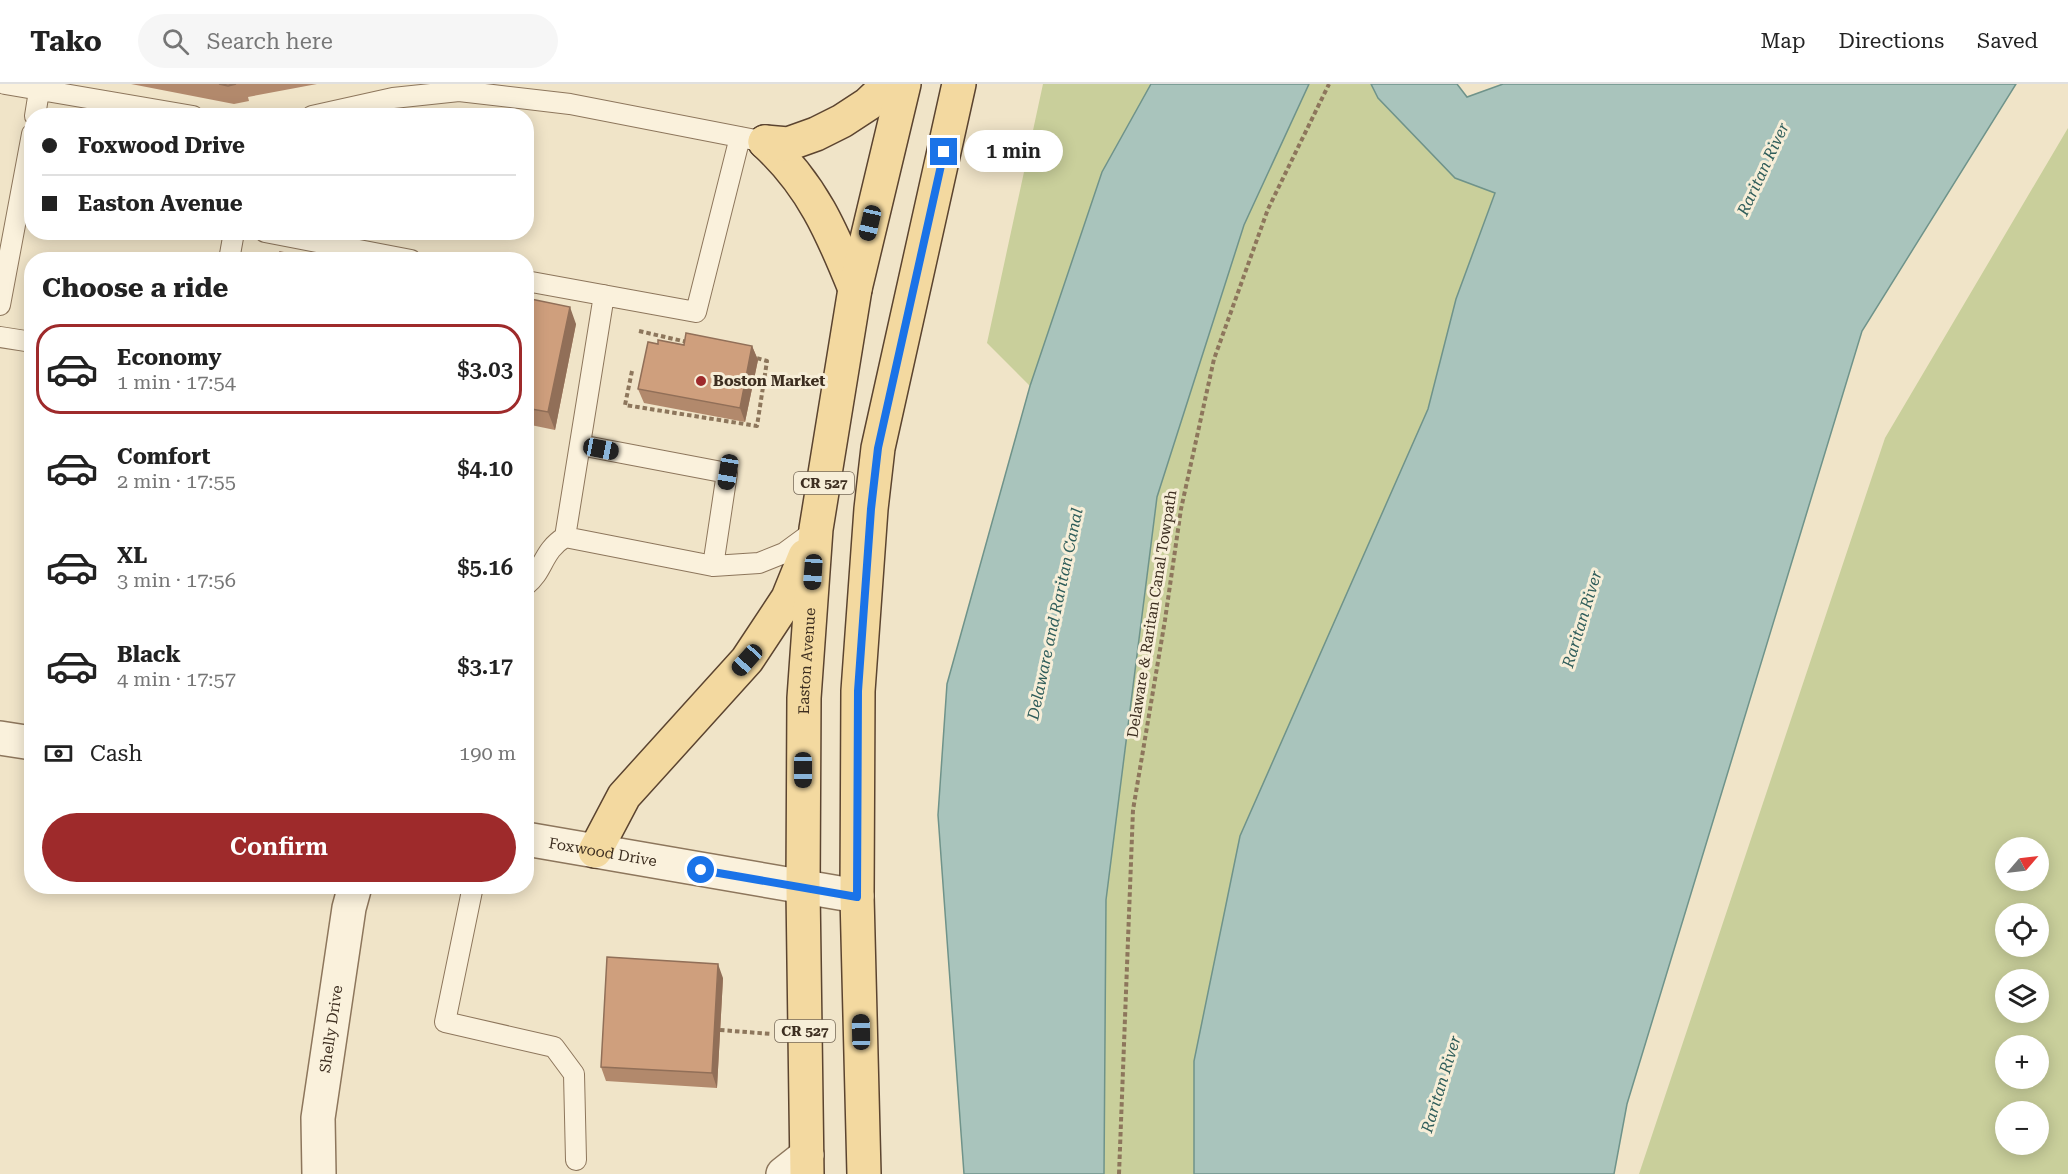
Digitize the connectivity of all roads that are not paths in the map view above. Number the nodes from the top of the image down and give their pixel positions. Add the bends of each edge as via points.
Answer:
1 (5, 84) edge
2 (889, 84) edge
3 (904, 84) edge
4 (959, 84) edge
5 (507, 90) edge
6 (39, 91) junction
7 (384, 92) edge
8 (36, 108) edge
9 (144, 108) edge
10 (336, 108) edge
11 (753, 140) junction
12 (24, 177) edge
13 (307, 240) edge
14 (369, 252) edge
15 (534, 282) edge
16 (855, 289) junction
17 (604, 295) junction
18 (0, 305) edge
19 (0, 337) edge
20 (24, 341) edge
21 (580, 445) junction
22 (816, 530) junction
23 (565, 537) junction
24 (713, 566) junction
25 (534, 577) edge
26 (0, 738) edge
27 (24, 742) edge
28 (534, 840) edge
29 (595, 851) junction
30 (803, 889) junction
31 (353, 894) edge
32 (471, 894) edge
33 (857, 897) junction
34 (576, 1160) dead end
35 (799, 1168) edge
36 (320, 1174) edge
37 (864, 1174) edge

1 - 6 lane
2 - 11 main road via 862,108 816,134 789,144
3 - 16 main road, Easton Avenue / CR 527
4 - 33 main road, CR 527 via 881,437 872,499 858,691
5 - 7 lane
5 - 11 lane
6 - 8 lane
6 - 9 lane
7 - 10 lane
11 - 16 main road via 787,162 811,196 832,233
11 - 17 lane via 696,312
12 - 18 lane
13 - 14 lane
15 - 17 lane
16 - 22 main road, Easton Avenue / CR 527
17 - 21 lane
19 - 20 lane
21 - 23 lane
21 - 24 lane via 728,472
22 - 24 lane via 784,552 759,563
22 - 29 main road via 788,598 747,660 624,796
22 - 30 main road, Easton Avenue / CR 527 via 804,698
23 - 24 lane
23 - 25 lane via 548,551
26 - 27 street
28 - 29 street, Foxwood Drive
29 - 30 street, Foxwood Drive
30 - 33 street, Foxwood Drive
30 - 35 main road, Easton Avenue / CR 527
31 - 36 street, Shelly Drive via 318,1118
32 - 34 lane via 445,1022 554,1047 574,1074
33 - 37 main road, CR 527

